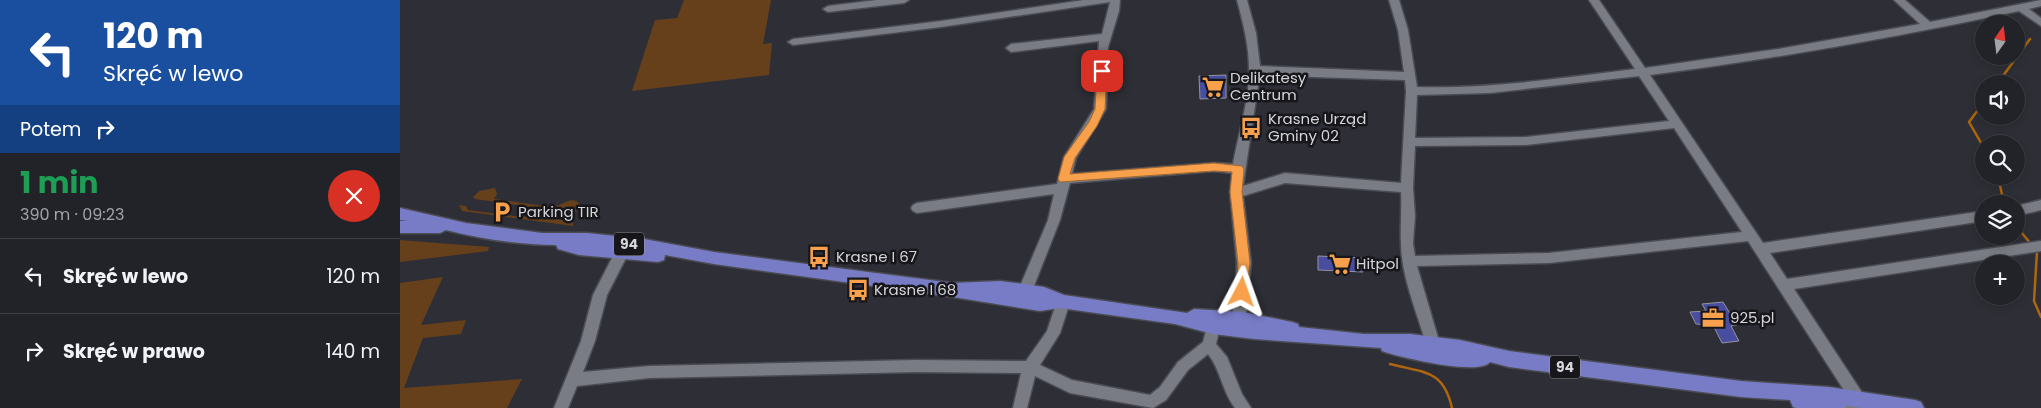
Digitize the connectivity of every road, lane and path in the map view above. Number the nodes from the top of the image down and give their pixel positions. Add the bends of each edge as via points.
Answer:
1 (904, 0) edge
2 (1106, 0) edge
3 (1115, 0) edge
4 (1242, 0) edge
5 (1394, 0) edge
6 (1594, 0) edge
7 (1899, 0) edge
8 (2041, 3) edge
9 (2020, 7) junction
10 (828, 9) dead end
11 (2041, 23) edge
12 (1928, 27) junction
13 (1106, 37) junction
14 (793, 42) dead end
15 (1011, 48) dead end
16 (1255, 69) junction
17 (1642, 72) junction
18 (1411, 76) junction
19 (1412, 90) junction
20 (1677, 124) junction
21 (1411, 142) junction
22 (1238, 169) junction
23 (1063, 184) junction
24 (1407, 188) junction
25 (1236, 192) junction
26 (2041, 205) edge
27 (917, 208) dead end
28 (2025, 209) edge
29 (400, 214) edge
30 (1975, 217) edge
31 (400, 227) edge
32 (452, 227) junction
33 (1751, 236) junction
34 (542, 239) junction
35 (2041, 246) edge
36 (1761, 249) junction
37 (622, 254) junction
38 (714, 258) junction
39 (1410, 261) junction
40 (1784, 284) junction
41 (953, 290) junction
42 (1030, 298) junction
43 (1062, 301) junction
44 (1175, 316) junction
45 (1239, 319) junction
46 (1218, 328) junction
47 (1254, 332) junction
48 (1313, 334) junction
49 (1364, 340) junction
50 (1434, 344) junction
51 (1209, 345) junction
52 (1409, 352) junction
53 (1453, 358) junction
54 (1509, 359) junction
55 (1030, 367) junction
56 (572, 380) junction
57 (1741, 389) junction
58 (1857, 405) edge
59 (560, 408) edge
60 (1020, 408) edge
61 (1244, 408) edge
62 (1837, 408) edge
63 (1915, 408) edge

1 - 10 street
2 - 14 street
3 - 13 street
4 - 16 street via 1252,39
5 - 18 street
6 - 17 street
7 - 12 street
8 - 9 street
9 - 11 street
9 - 12 street
12 - 17 street via 1779,54
13 - 15 street
13 - 23 street via 1100,109 1070,157
16 - 18 street via 1309,74
16 - 22 street
17 - 19 street via 1510,88
17 - 20 street
18 - 19 street
19 - 21 street
20 - 21 street via 1526,141
20 - 33 street
21 - 24 street
22 - 23 street via 1214,167
22 - 25 street
23 - 27 street
23 - 42 street
24 - 25 street via 1285,178 1254,190
24 - 39 street
25 - 45 street via 1244,263
26 - 28 street
29 - 32 main road, 94
30 - 36 street
31 - 32 main road, 94
32 - 34 main road, 94
33 - 36 street
33 - 39 street via 1549,258
34 - 37 main road, 94 via 579,249
34 - 38 main road, 94 via 587,239
35 - 40 street
36 - 40 street
37 - 38 main road, 94
37 - 56 street via 600,295 588,340
38 - 41 main road, 94
39 - 50 street
40 - 58 street
41 - 42 main road, 94 via 1000,299
41 - 42 main road, 94 via 1000,288
42 - 43 main road, 94
43 - 44 main road, 94
43 - 55 street via 1053,332
44 - 45 main road, 94
44 - 46 main road, 94
45 - 46 street
45 - 47 street
45 - 48 main road, 94
46 - 47 main road, 94
46 - 51 street
47 - 48 main road, 94
48 - 49 main road, 94
49 - 50 main road, 94
49 - 52 main road, 94
50 - 52 street via 1421,351
50 - 53 street
50 - 54 main road, 94
51 - 55 street via 1185,364 1158,400 1152,402 1070,386
51 - 61 street via 1222,361 1236,398
52 - 53 main road, 94
53 - 54 main road, 94
54 - 57 main road, 94
55 - 56 street via 906,366 649,372
55 - 60 street
56 - 59 street
57 - 58 main road, 94 via 1829,395
57 - 62 main road, 94
58 - 63 main road, 94

